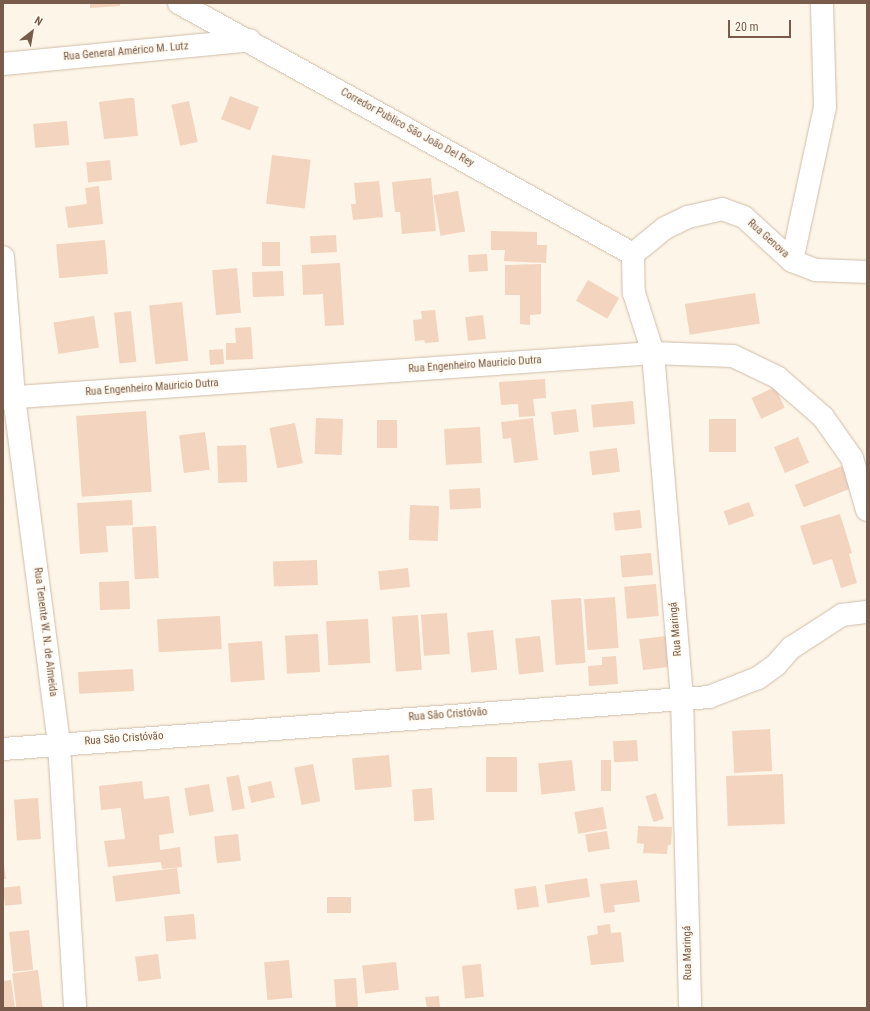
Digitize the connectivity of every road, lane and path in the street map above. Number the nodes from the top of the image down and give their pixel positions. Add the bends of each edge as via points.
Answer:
1 (179, 3) edge
2 (822, 3) edge
3 (250, 40) junction
4 (3, 64) edge
5 (633, 254) junction
6 (3, 257) edge
7 (792, 261) junction
8 (867, 272) edge
9 (653, 353) junction
10 (9, 398) edge
11 (867, 510) edge
12 (867, 612) edge
13 (682, 697) junction
14 (59, 744) junction
15 (3, 749) edge
16 (75, 1008) edge
17 (690, 1008) edge

1 - 3 street, Corredor Publico São João Del Rey
2 - 7 street via 825,107
3 - 4 street, Rua General Américo M. Lutz
3 - 5 street, Corredor Publico São João Del Rey
5 - 7 street, Rua Genova via 665,228 688,217 722,209 744,217
5 - 9 street, Rua Maringá via 634,293
6 - 10 street, Rua Tenente W. N. de Almeida
7 - 8 street, Rua Genova via 816,270
9 - 10 street, Rua Engenheiro Mauricio Dutra
9 - 11 street, Rua Engenheiro Mauricio Dutra via 733,356 777,377 824,417 852,458
9 - 13 street, Rua Maringá
10 - 14 street, Rua Tenente W. N. de Almeida
12 - 13 street, Rua São Cristóvão via 842,615 791,648 764,674 740,687 709,697
13 - 14 street, Rua São Cristóvão
13 - 17 street, Rua Maringá
14 - 15 street, Rua São Cristóvão
14 - 16 street, Rua Tenente W. N. de Almeida

